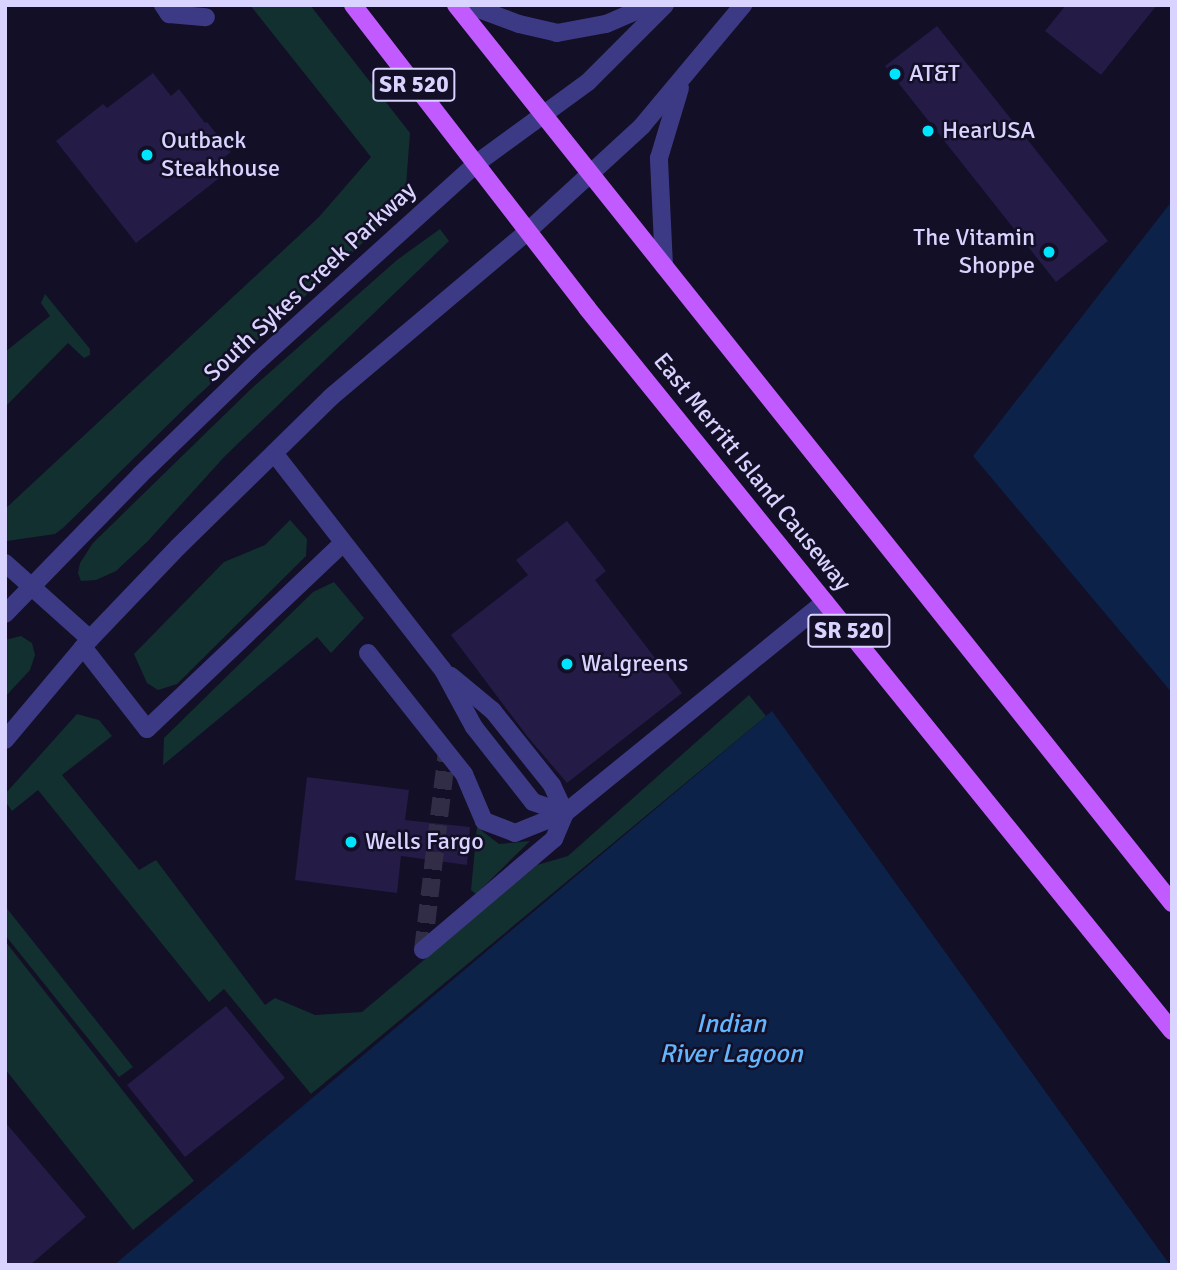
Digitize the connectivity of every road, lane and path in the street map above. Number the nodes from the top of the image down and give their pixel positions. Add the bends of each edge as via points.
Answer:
1 (163, 5) edge
2 (353, 5) edge
3 (456, 5) edge
4 (468, 5) edge
5 (650, 5) edge
6 (665, 5) edge
7 (743, 5) edge
8 (206, 17) dead end
9 (681, 81) junction
10 (544, 115) junction
11 (477, 163) junction
12 (589, 173) junction
13 (529, 230) junction
14 (664, 267) junction
15 (274, 453) junction
16 (343, 543) junction
17 (5, 563) edge
18 (30, 585) junction
19 (825, 602) junction
20 (5, 614) edge
21 (87, 643) junction
22 (368, 653) dead end
23 (443, 670) junction
24 (5, 740) edge
25 (565, 813) junction
26 (1172, 903) edge
27 (423, 950) dead end
28 (1172, 1031) edge

1 - 8 street via 169,14
2 - 11 main road, East Merritt Island Causeway / SR 520
3 - 10 main road
4 - 5 street via 557,33 606,24
6 - 10 street, South Sykes Creek Parkway via 588,82
7 - 9 street
9 - 12 street via 642,126
9 - 14 street via 659,158
10 - 11 street, South Sykes Creek Parkway
10 - 12 main road
11 - 13 main road, East Merritt Island Causeway / SR 520
11 - 18 street, South Sykes Creek Parkway via 258,361
12 - 13 street
12 - 14 main road
13 - 15 street via 331,397
13 - 19 main road, East Merritt Island Causeway / SR 520
14 - 26 main road
15 - 16 street
15 - 21 street
16 - 21 street via 147,729
16 - 23 street
17 - 18 street
18 - 20 street, South Sykes Creek Parkway
18 - 21 street
19 - 25 street
19 - 28 main road, East Merritt Island Causeway / SR 520
21 - 24 street
22 - 25 street via 464,774 484,821 515,834
23 - 25 street via 493,711 552,785
23 - 25 street via 474,727 533,802
25 - 27 street via 554,839

